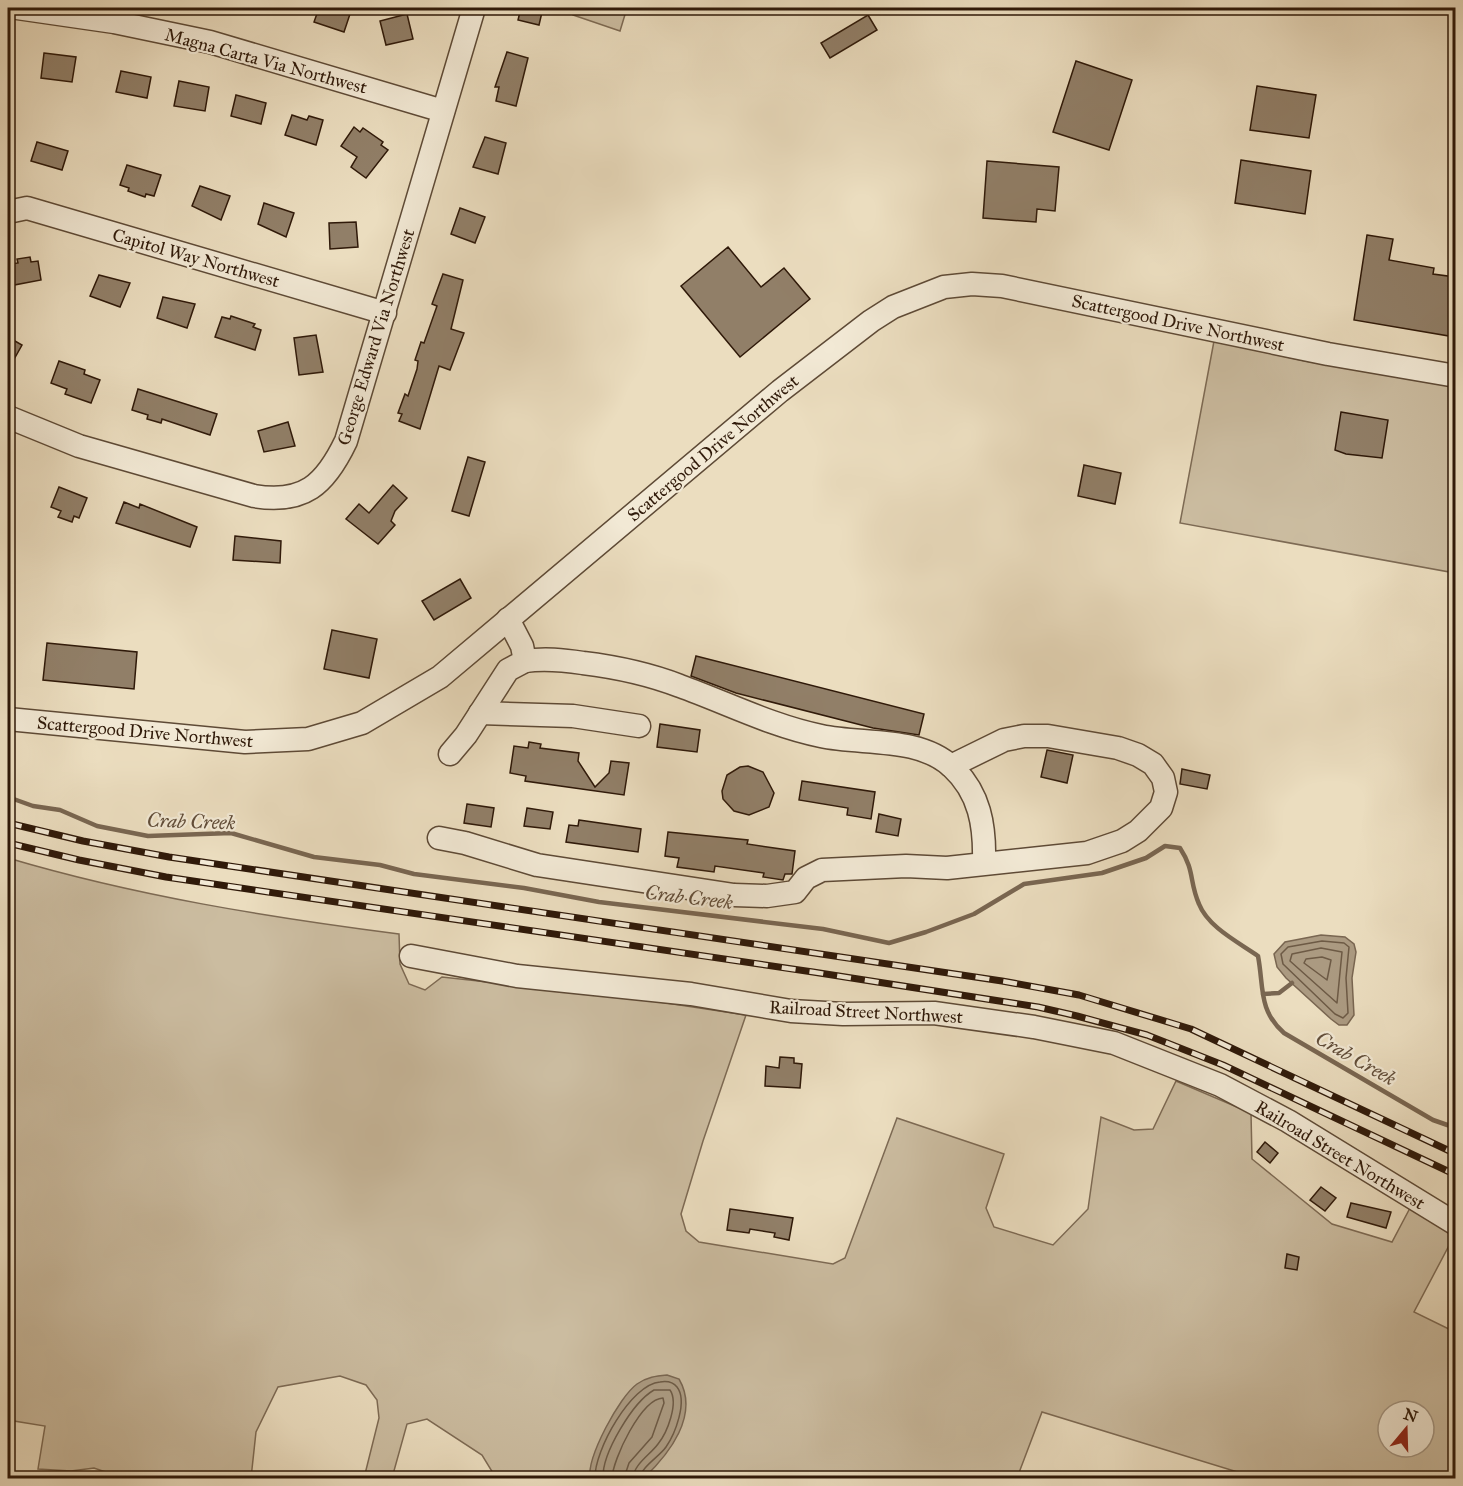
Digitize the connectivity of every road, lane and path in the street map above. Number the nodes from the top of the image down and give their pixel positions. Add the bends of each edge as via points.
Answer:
1 (17, 8) edge
2 (474, 8) edge
3 (443, 111) junction
4 (8, 212) edge
5 (385, 313) junction
6 (1455, 375) edge
7 (8, 417) edge
8 (508, 619) junction
9 (525, 661) junction
10 (480, 713) junction
11 (8, 719) edge
12 (639, 726) dead end
13 (450, 754) dead end
14 (951, 765) junction
15 (439, 838) dead end
16 (984, 862) junction
17 (411, 956) dead end
18 (1455, 1224) edge

1 - 3 street, Magna Carta Via Northwest via 114,22 210,42
2 - 3 street, George Edward Via Northwest
3 - 5 street, George Edward Via Northwest
4 - 5 street, Capitol Way Northwest via 27,208
5 - 7 street, George Edward Via Northwest via 335,465 320,482 290,497 279,500 254,496 79,446
6 - 8 street, Scattergood Drive Northwest via 1316,352 1002,286 944,287 893,307 862,328 780,391
8 - 9 street
8 - 11 street, Scattergood Drive Northwest via 440,677 402,701 362,723 308,739 244,742
9 - 10 street via 508,670
9 - 14 street via 543,658 612,666 678,685 772,722 823,737 874,740 919,749
10 - 12 street via 573,716
10 - 13 street
14 - 16 street via 969,787 981,812
14 - 16 street via 1004,740 1048,736 1138,755 1154,764 1164,778 1166,792 1161,808 1152,820 1122,841 1087,853
15 - 16 street via 537,865 734,895 795,892 806,878 822,870 947,868
17 - 18 street, Railroad Street Northwest via 517,976 691,994 791,1011 934,1013 1114,1043 1230,1090 1288,1121

